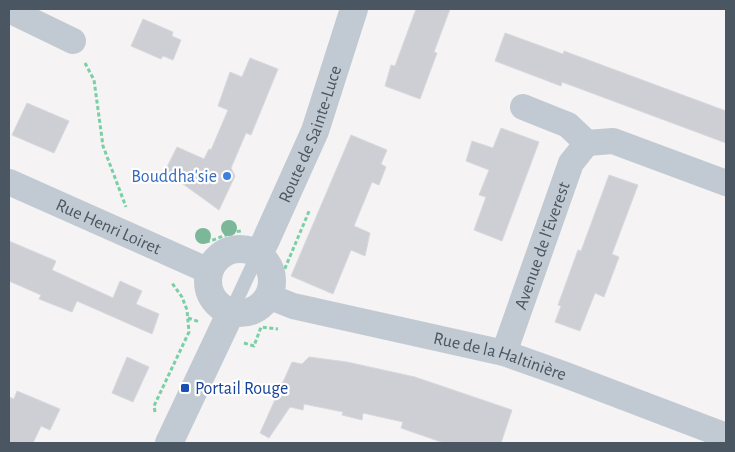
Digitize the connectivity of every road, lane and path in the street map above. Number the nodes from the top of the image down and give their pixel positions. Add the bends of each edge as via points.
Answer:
1 (354, 9) edge
2 (9, 10) edge
3 (73, 41) joint
4 (523, 107) dead end
5 (587, 143) junction
6 (9, 182) edge
7 (726, 183) edge
8 (140, 240) junction
9 (258, 254) junction
10 (209, 271) junction
11 (268, 296) junction
12 (231, 312) junction
13 (194, 320) dead end
14 (504, 353) junction
15 (156, 416) dead end
16 (726, 436) edge
17 (168, 443) edge

1 - 9 street, Route de Sainte-Luce via 315,131
2 - 3 street
3 - 8 path via 94,80 103,146
4 - 5 street via 568,125
5 - 7 street via 613,142
5 - 14 street, Avenue de l'Everest via 571,164
6 - 8 street, Rue Henri Loiret
8 - 10 street, Rue Henri Loiret
9 - 10 street via 249,250 230,250 221,255
9 - 11 street via 270,269 272,278
9 - 12 lane, Route de Sainte-Luce
10 - 12 street via 209,292 214,301
11 - 12 street via 257,308
11 - 14 street, Rue de la Haltinière via 293,306
12 - 17 street, Route de Sainte-Luce
13 - 15 path via 188,318 189,332 154,406
14 - 16 street, Rue de la Haltinière

